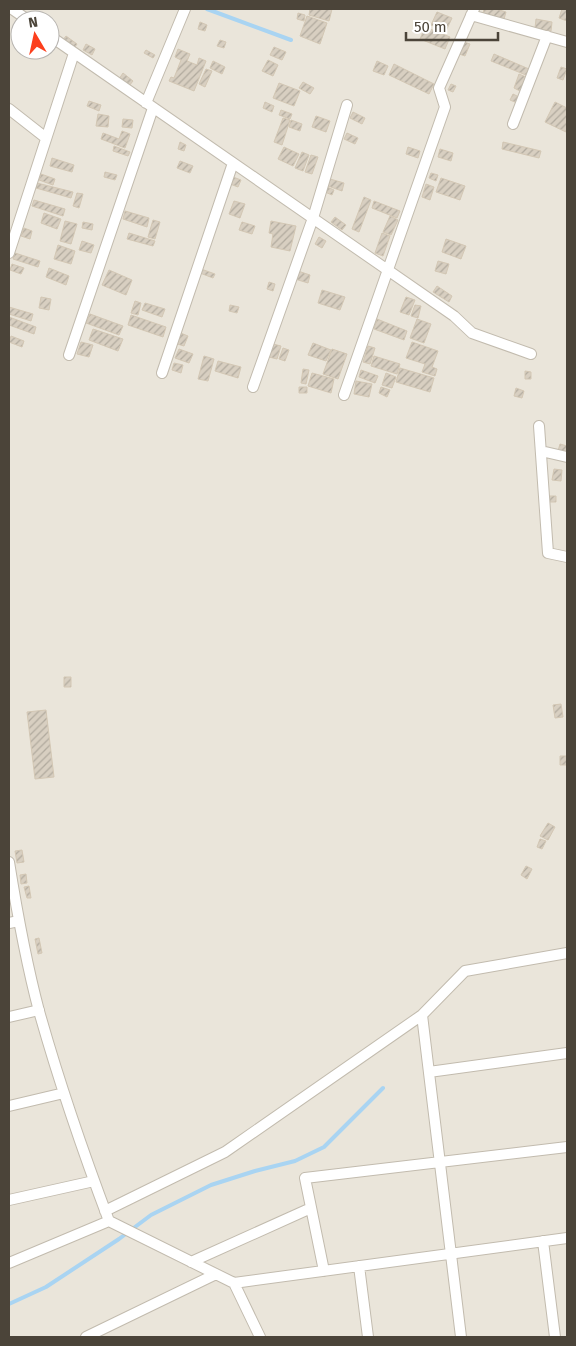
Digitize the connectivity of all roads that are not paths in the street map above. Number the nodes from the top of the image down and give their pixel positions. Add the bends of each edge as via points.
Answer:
1 (185, 9) edge
2 (472, 12) edge
3 (547, 36) junction
4 (567, 42) edge
5 (60, 43) edge
6 (74, 53) junction
7 (149, 105) junction
8 (347, 105) dead end
9 (9, 108) edge
10 (513, 124) dead end
11 (46, 138) junction
12 (233, 163) junction
13 (313, 218) junction
14 (13, 225) edge
15 (9, 253) edge
16 (388, 270) junction
17 (531, 354) dead end
18 (69, 355) dead end
19 (162, 373) dead end
20 (253, 387) dead end
21 (344, 395) dead end
22 (539, 426) dead end
23 (540, 450) junction
24 (567, 457) edge
25 (567, 557) edge
26 (9, 862) edge
27 (14, 922) edge
28 (567, 953) edge
29 (39, 1010) junction
30 (422, 1015) junction
31 (9, 1017) edge
32 (567, 1053) edge
33 (429, 1072) junction
34 (64, 1093) junction
35 (9, 1106) edge
36 (567, 1147) edge
37 (440, 1162) junction
38 (94, 1182) junction
39 (9, 1200) edge
40 (311, 1208) junction
41 (105, 1211) junction
42 (109, 1221) junction
43 (567, 1238) edge
44 (543, 1241) junction
45 (451, 1254) junction
46 (191, 1262) junction
47 (9, 1263) edge
48 (360, 1266) junction
49 (324, 1271) junction
50 (216, 1274) junction
51 (234, 1283) junction
52 (86, 1337) edge
53 (260, 1337) edge
54 (368, 1337) edge
55 (461, 1337) edge
56 (554, 1337) edge

1 - 7 street
2 - 3 street
2 - 16 street via 439,88 445,107
3 - 4 street
3 - 10 street
5 - 6 street
6 - 7 street
6 - 11 street
7 - 12 street
7 - 18 street
8 - 13 street
9 - 11 street
11 - 14 street
12 - 13 street
12 - 19 street
13 - 16 street
13 - 20 street
14 - 15 street
16 - 17 street via 454,316 472,334
16 - 21 street
22 - 23 street
23 - 24 street
23 - 25 street via 548,553
26 - 27 street
27 - 29 street
28 - 30 street via 465,971
29 - 31 street
29 - 34 street
30 - 33 street
30 - 41 street via 224,1152
32 - 33 street
33 - 37 street
34 - 35 street
34 - 38 street
36 - 37 street
37 - 40 street via 305,1178
37 - 45 street
38 - 39 street
38 - 41 street
40 - 46 street
40 - 49 street
41 - 42 street
42 - 46 street
42 - 47 street
43 - 44 street
44 - 45 street
44 - 56 street
45 - 48 street
45 - 55 street
46 - 50 street
48 - 49 street
48 - 54 street
49 - 51 street
50 - 51 street
50 - 52 street
51 - 53 street

